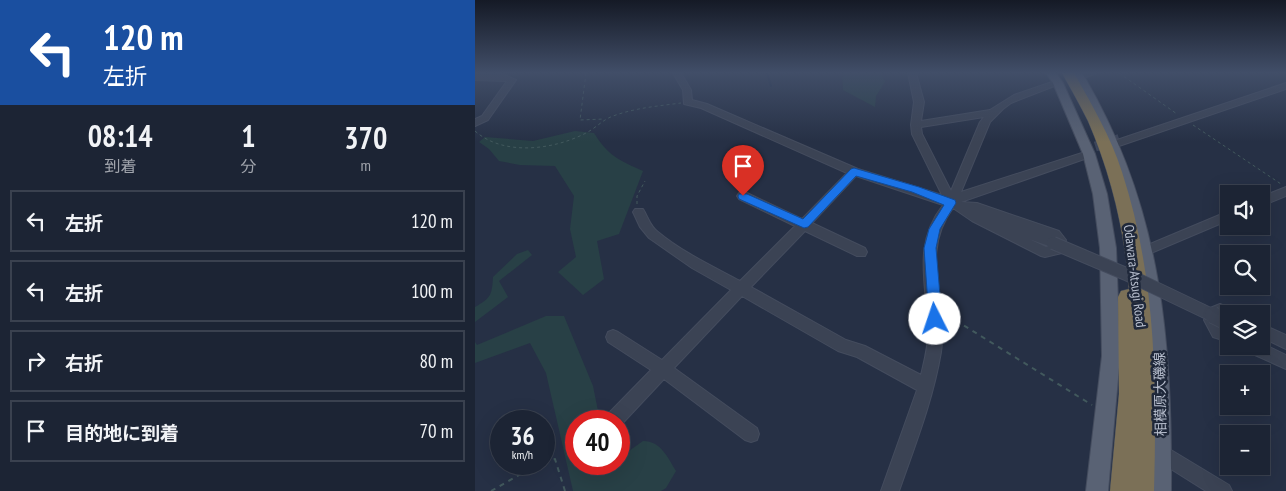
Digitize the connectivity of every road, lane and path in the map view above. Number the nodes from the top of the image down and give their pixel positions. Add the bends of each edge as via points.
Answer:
1 (501, 96) edge
2 (583, 96) edge
3 (687, 96) edge
4 (918, 96) edge
5 (1017, 96) edge
6 (1073, 96) edge
7 (1077, 96) edge
8 (1081, 96) edge
9 (1085, 96) edge
10 (1152, 96) edge
11 (1257, 96) edge
12 (687, 102) junction
13 (990, 113) junction
14 (605, 119) junction
15 (1187, 120) junction
16 (475, 123) edge
17 (916, 125) junction
18 (475, 130) edge
19 (1119, 141) junction
20 (1085, 153) junction
21 (854, 172) junction
22 (645, 181) dead end
23 (1286, 187) edge
24 (1286, 191) edge
25 (743, 196) dead end
26 (1270, 198) edge
27 (955, 205) junction
28 (639, 212) joint
29 (1220, 219) edge
30 (804, 224) junction
31 (1147, 250) junction
32 (861, 252) dead end
33 (1153, 286) junction
34 (742, 289) junction
35 (935, 308) junction
36 (1220, 310) edge
37 (1213, 315) junction
38 (1220, 319) edge
39 (1220, 333) edge
40 (1270, 334) edge
41 (613, 337) dead end
42 (1286, 342) edge
43 (1270, 343) edge
44 (1286, 351) edge
45 (1270, 355) edge
46 (1286, 362) edge
47 (664, 370) junction
48 (926, 386) junction
49 (624, 410) edge
50 (1106, 413) junction
51 (751, 434) dead end
52 (1161, 453) junction
53 (555, 459) edge
54 (519, 475) edge
55 (491, 491) edge
56 (565, 491) edge
57 (890, 491) edge
58 (1097, 491) edge
59 (1123, 491) edge
60 (1141, 491) edge
61 (1160, 491) edge
62 (1223, 491) edge

1 - 16 street via 485,118
2 - 14 path via 580,120
3 - 12 street
4 - 17 street
5 - 13 street
6 - 20 main road
7 - 59 highway, Odawara-Atsugi Road via 1110,188 1120,230 1128,298 1131,369
8 - 60 highway, Odawara-Atsugi Road via 1107,148 1131,232 1145,374
9 - 19 main road, 相模原大磯線
10 - 15 path
11 - 15 street
12 - 14 path
12 - 21 street via 704,106
13 - 17 street
13 - 27 street
14 - 18 path via 587,133 560,142 518,148 496,144 479,136
15 - 19 street
15 - 23 path
17 - 27 street via 917,134
19 - 31 main road, 相模原大磯線
20 - 27 street via 962,196
20 - 50 main road via 1100,194 1108,248 1111,356
21 - 27 street
21 - 30 street
22 - 28 path via 637,196
24 - 26 street
25 - 30 street
27 - 27 street via 977,207 1055,234 1060,240 1058,250 1045,252
27 - 35 street via 935,229 930,248
27 - 38 street, bridge via 1126,274
28 - 34 street via 653,235
29 - 31 street
30 - 32 street
30 - 34 street
31 - 33 main road, 相模原大磯線
33 - 37 street
33 - 52 main road, 相模原大磯線 via 1161,373
34 - 47 street
34 - 48 street via 843,346 860,351
35 - 48 street via 934,350
35 - 50 path
36 - 37 street
37 - 39 street via 1212,325
40 - 42 street
41 - 47 street
43 - 44 street
45 - 46 street
47 - 49 street
47 - 51 street
48 - 57 street
50 - 58 main road
52 - 61 main road, 相模原大磯線
52 - 62 street
53 - 56 path
54 - 55 path

